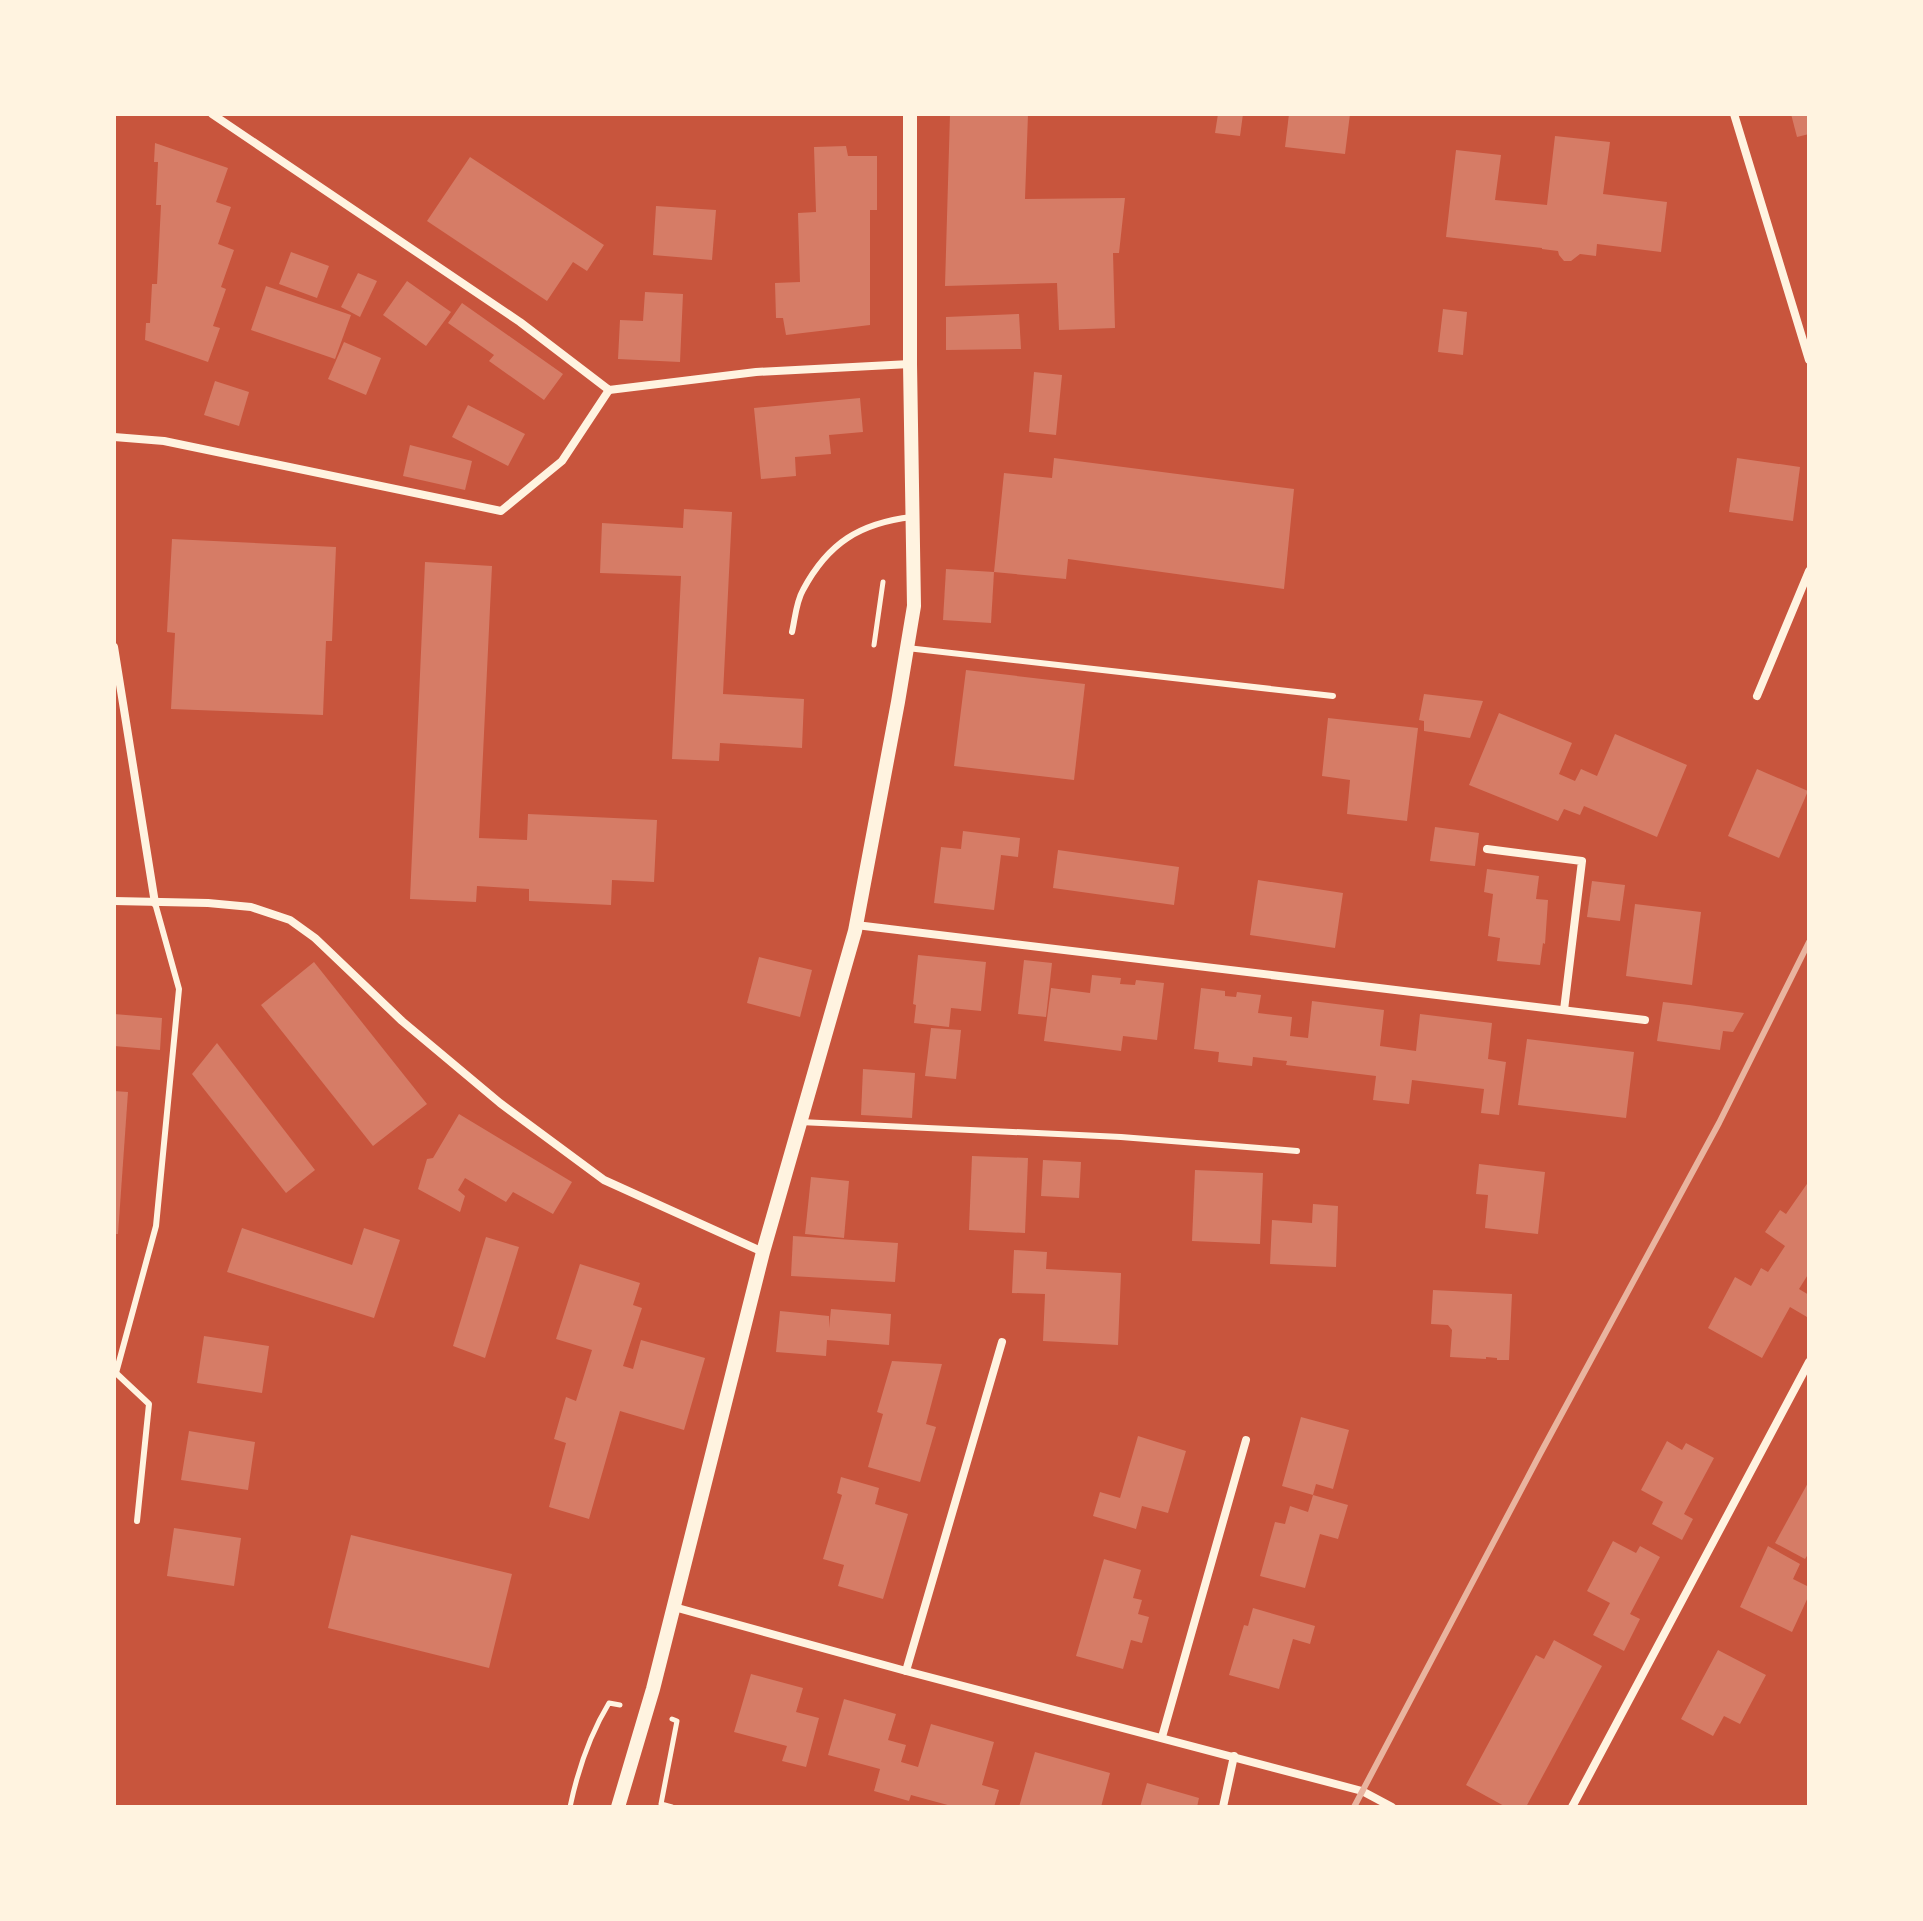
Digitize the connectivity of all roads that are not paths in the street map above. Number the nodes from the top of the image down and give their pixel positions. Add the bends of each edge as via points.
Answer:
1 (212, 114) edge
2 (910, 114) edge
3 (1734, 114) edge
4 (1809, 360) edge
5 (910, 364) junction
6 (609, 390) junction
7 (114, 437) edge
8 (912, 517) junction
9 (1809, 571) edge
10 (792, 632) dead end
11 (114, 647) edge
12 (907, 648) junction
13 (1333, 696) dead end
14 (1757, 696) dead end
15 (1487, 849) dead end
16 (114, 901) edge
17 (155, 903) junction
18 (856, 925) junction
19 (1564, 1010) junction
20 (1645, 1020) dead end
21 (800, 1122) junction
22 (1297, 1151) dead end
23 (763, 1252) junction
24 (1002, 1342) dead end
25 (1809, 1362) edge
26 (115, 1374) edge
27 (1246, 1440) dead end
28 (137, 1521) dead end
29 (674, 1607) junction
30 (906, 1671) junction
31 (1162, 1737) junction
32 (1234, 1756) junction
33 (618, 1807) edge
34 (1223, 1807) edge
35 (1392, 1807) edge
36 (1572, 1807) edge

1 - 6 street via 520,322
2 - 5 street
3 - 4 street
5 - 6 street via 756,372
5 - 8 street
6 - 7 street via 562,461 501,511 164,441
8 - 10 lane via 853,532 828,553 801,592
8 - 12 street via 914,606
9 - 14 street
11 - 17 street
12 - 13 lane
12 - 18 street
15 - 19 street via 1582,861
16 - 17 street
17 - 23 street via 251,907 290,920 500,1103 604,1180
17 - 26 lane via 179,989 156,1226
18 - 19 street
18 - 21 street
19 - 20 street
21 - 22 lane
21 - 23 street
23 - 29 street
24 - 30 street
25 - 36 street
26 - 28 lane via 149,1404
27 - 31 street
29 - 30 street
29 - 33 street
30 - 31 street
31 - 32 street
32 - 34 street
32 - 35 street via 1362,1791

